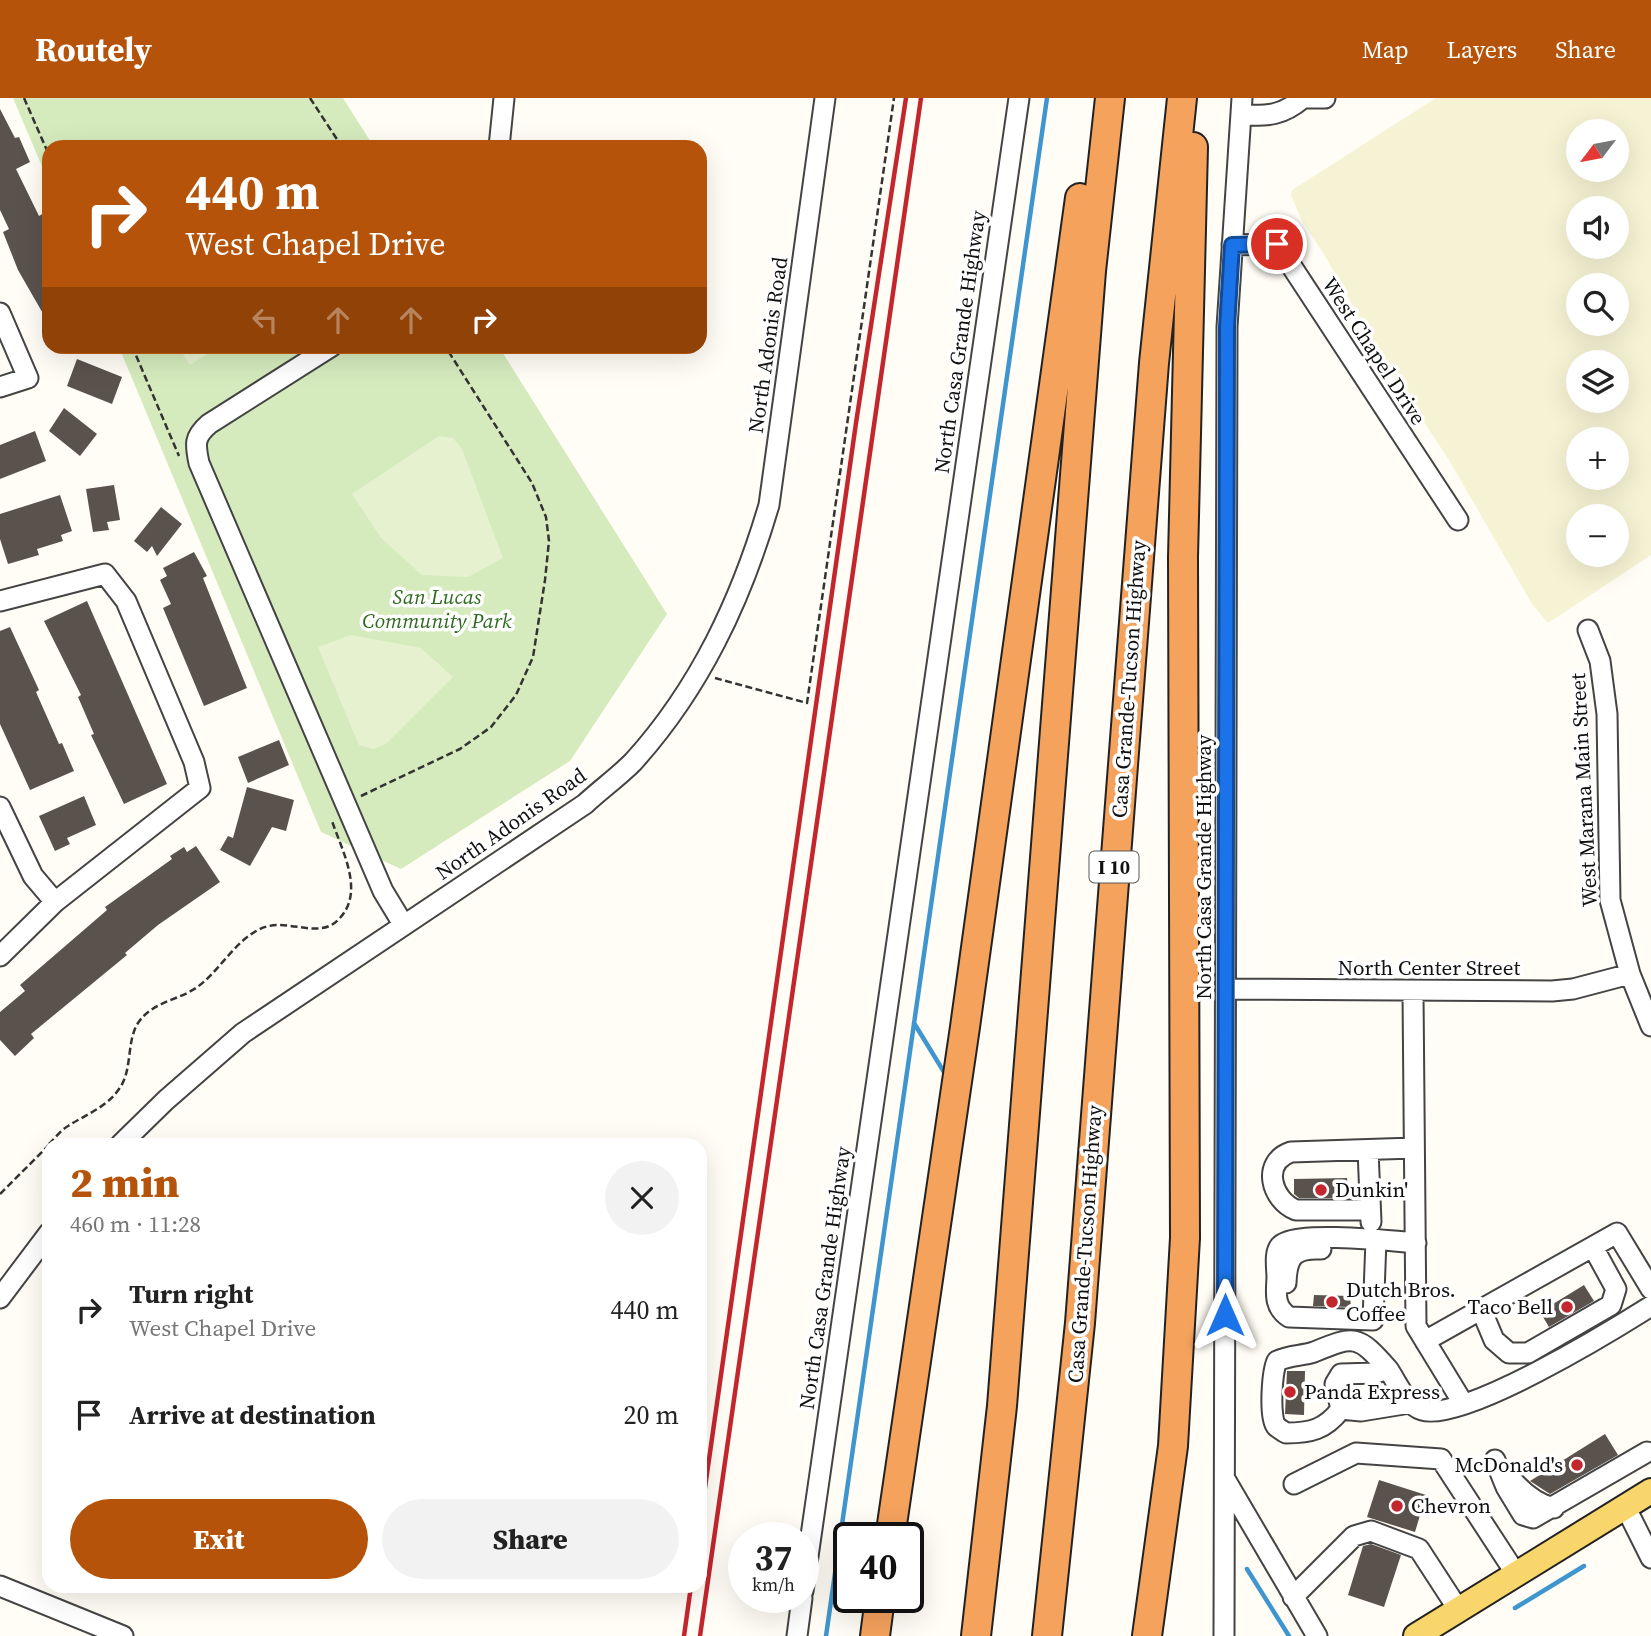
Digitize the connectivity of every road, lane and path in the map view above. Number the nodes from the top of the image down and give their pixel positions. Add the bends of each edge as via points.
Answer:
1 (24, 98) edge
2 (310, 98) edge
3 (504, 98) edge
4 (825, 98) edge
5 (894, 98) edge
6 (1019, 98) edge
7 (1110, 98) edge
8 (1182, 98) edge
9 (1194, 98) edge
10 (1303, 98) edge
11 (1325, 98) edge
12 (1241, 106) edge
13 (42, 140) edge
14 (337, 140) edge
15 (500, 140) edge
16 (1232, 245) junction
17 (0, 313) edge
18 (135, 354) edge
19 (319, 354) edge
20 (450, 354) edge
21 (0, 387) edge
22 (183, 466) dead end
23 (1458, 520) dead end
24 (0, 601) edge
25 (1588, 630) dead end
26 (698, 673) junction
27 (345, 803) junction
28 (0, 807) edge
29 (55, 902) junction
30 (403, 924) junction
31 (0, 956) edge
32 (1630, 974) junction
33 (1227, 989) junction
34 (1413, 993) junction
35 (1651, 1026) edge
36 (56, 1138) edge
37 (127, 1138) edge
38 (1415, 1148) junction
39 (1368, 1150) junction
40 (42, 1152) edge
41 (0, 1194) edge
42 (1373, 1231) junction
43 (42, 1242) edge
44 (1416, 1242) junction
45 (1593, 1247) junction
46 (1651, 1289) edge
47 (0, 1298) edge
48 (1651, 1306) edge
49 (1482, 1309) junction
50 (1425, 1341) junction
51 (1388, 1369) junction
52 (1410, 1403) junction
53 (1462, 1403) junction
54 (1341, 1409) junction
55 (1647, 1452) dead end
56 (1495, 1460) dead end
57 (1224, 1478) junction
58 (1294, 1483) dead end
59 (1651, 1491) edge
60 (1626, 1506) junction
61 (813, 1522) edge
62 (892, 1522) edge
63 (1651, 1558) edge
64 (1516, 1574) junction
65 (0, 1586) edge
66 (1293, 1597) junction
67 (1458, 1609) junction
68 (799, 1613) edge
69 (878, 1613) edge
70 (123, 1636) edge
71 (795, 1636) edge
72 (875, 1636) edge
73 (976, 1636) edge
74 (1047, 1636) edge
75 (1147, 1636) edge
76 (1224, 1636) edge
77 (1317, 1636) edge
78 (1416, 1636) edge

1 - 13 path
2 - 14 path
3 - 15 street
4 - 26 street, North Adonis Road via 769,505 733,611
5 - 26 path via 807,703
6 - 61 street, North Casa Grande Highway
7 - 62 highway via 1085,162
7 - 73 highway via 1091,271 1003,1392
8 - 74 highway, Casa Grande-Tucson Highway / I 10 via 1154,363 1080,1322
9 - 75 highway via 1183,557 1185,1238 1173,1446
10 - 11 street
10 - 12 street via 1273,116
12 - 16 street, North Casa Grande Highway
16 - 23 street, West Chapel Drive via 1277,244
16 - 33 street, North Casa Grande Highway via 1227,327
17 - 21 street via 28,378
18 - 22 path
19 - 27 street via 209,424 194,443
20 - 27 path via 532,483 546,517 549,541 533,657 516,695 475,740
24 - 29 street via 105,574 126,601 194,762 200,788
25 - 32 street, West Marana Main Street via 1600,661 1607,715 1610,900
26 - 30 street, North Adonis Road via 631,763 585,804
27 - 30 street via 383,891
27 - 36 path via 329,810 352,882 349,904 337,921 317,930 280,922 257,930 196,988 151,1008 136,1026 120,1089
28 - 29 street via 33,876
29 - 31 street
30 - 37 street, North Adonis Road via 243,1033
32 - 34 street, North Center Street via 1573,989
32 - 35 street, West Marana Main Street
33 - 34 street, North Center Street
33 - 57 street, North Casa Grande Highway
34 - 38 street
38 - 39 street
38 - 44 street
39 - 42 street
39 - 42 street via 1291,1152 1277,1159 1274,1189 1285,1206
40 - 41 path
42 - 42 street via 1373,1320 1289,1317 1276,1303 1280,1245 1292,1239
42 - 44 street
43 - 47 street
44 - 50 street via 1416,1326
45 - 46 street via 1617,1233
45 - 49 street
45 - 49 street via 1616,1289 1611,1305 1528,1353 1509,1353 1494,1340
48 - 53 street via 1527,1378
49 - 50 street
50 - 53 street
51 - 52 street
51 - 54 street via 1341,1374 1335,1384
51 - 54 street via 1370,1348 1355,1341 1340,1340 1278,1361 1273,1369 1273,1415 1286,1433 1325,1427
52 - 53 street via 1427,1412
52 - 54 street via 1361,1411
55 - 56 street via 1554,1508 1516,1486
57 - 66 street
57 - 76 street, North Casa Grande Highway
58 - 64 street via 1356,1453 1441,1459
59 - 60 main road
60 - 63 street
60 - 64 main road
64 - 67 main road
65 - 70 street
66 - 67 street via 1354,1536 1371,1531 1419,1549
66 - 77 street
67 - 78 main road
68 - 71 street, North Casa Grande Highway
69 - 72 highway

